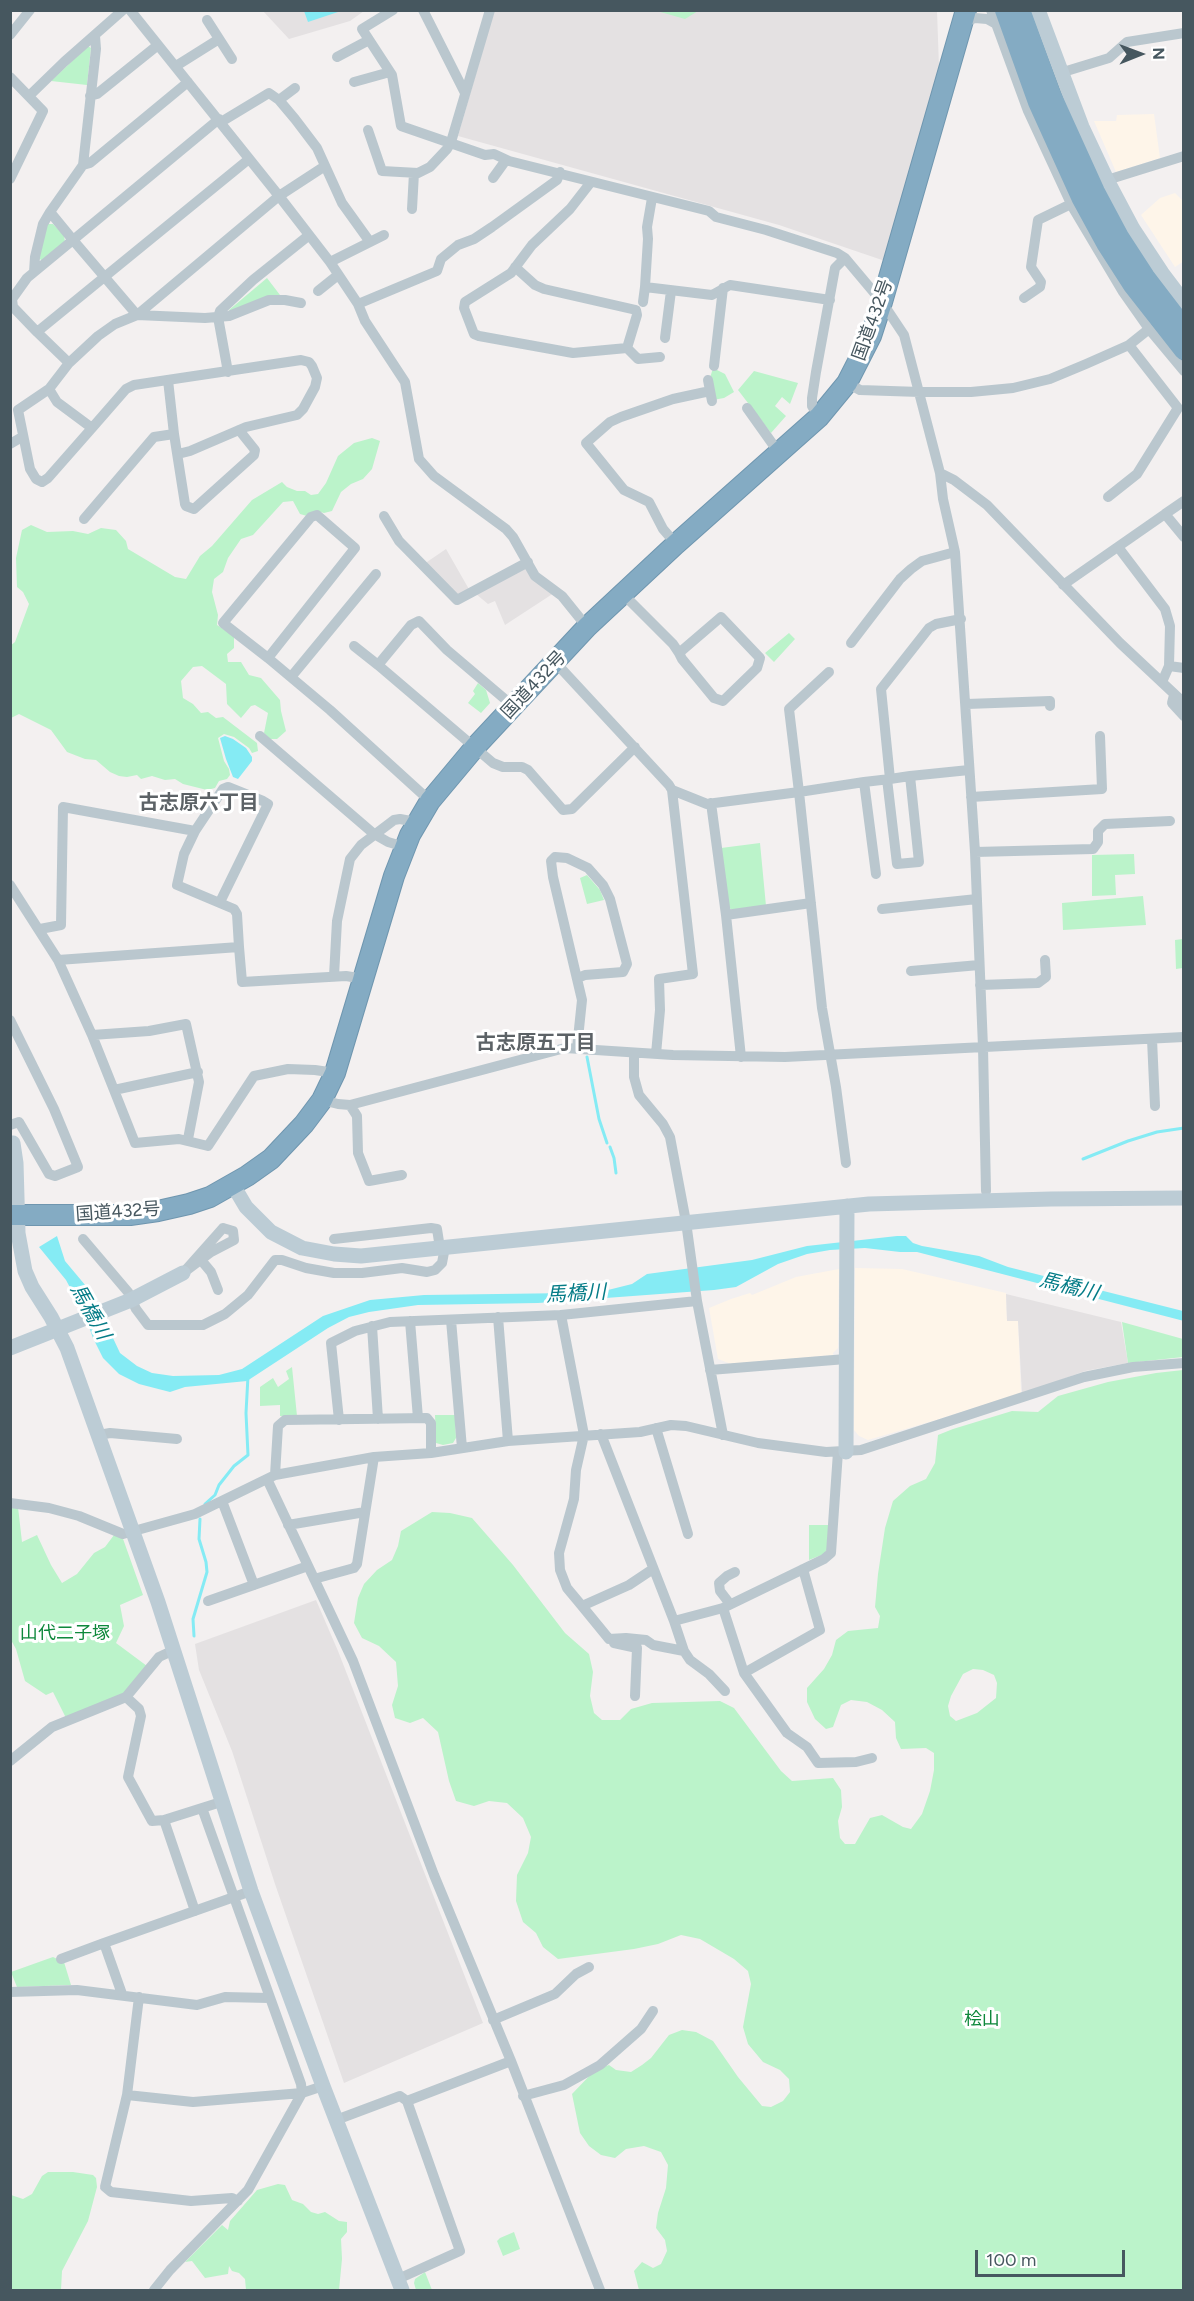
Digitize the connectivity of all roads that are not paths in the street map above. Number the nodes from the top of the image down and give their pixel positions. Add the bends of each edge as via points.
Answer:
1 (30, 10) edge
2 (123, 10) edge
3 (130, 10) edge
4 (393, 10) edge
5 (423, 10) edge
6 (490, 10) edge
7 (991, 10) edge
8 (1020, 10) edge
9 (1038, 10) edge
10 (964, 17) edge
11 (1000, 17) edge
12 (207, 21) dead end
13 (1184, 33) edge
14 (10, 35) edge
15 (95, 36) junction
16 (219, 39) junction
17 (369, 40) junction
18 (158, 45) junction
19 (337, 57) dead end
20 (232, 58) dead end
21 (176, 66) junction
22 (390, 72) junction
23 (1060, 73) junction
24 (10, 77) edge
25 (188, 82) junction
26 (354, 82) dead end
27 (295, 88) dead end
28 (465, 93) junction
29 (29, 96) junction
30 (90, 96) junction
31 (279, 100) junction
32 (220, 121) junction
33 (368, 130) dead end
34 (451, 142) junction
35 (1184, 156) edge
36 (249, 159) junction
37 (506, 160) junction
38 (83, 165) junction
39 (325, 166) junction
40 (560, 172) junction
41 (414, 173) junction
42 (493, 178) dead end
43 (10, 179) edge
44 (1107, 180) junction
45 (591, 182) junction
46 (279, 196) junction
47 (652, 198) junction
48 (1071, 204) junction
49 (412, 209) dead end
50 (50, 212) junction
51 (384, 235) dead end
52 (308, 236) junction
53 (73, 240) junction
54 (370, 242) junction
55 (844, 258) junction
56 (330, 262) junction
57 (515, 267) junction
58 (34, 272) junction
59 (338, 275) junction
60 (105, 277) junction
61 (645, 287) junction
62 (723, 288) junction
63 (318, 291) dead end
64 (671, 291) junction
65 (1024, 298) dead end
66 (830, 300) junction
67 (643, 302) dead end
68 (882, 302) junction
69 (1184, 302) edge
70 (302, 303) dead end
71 (358, 304) junction
72 (137, 315) junction
73 (218, 317) junction
74 (1184, 328) edge
75 (1149, 330) junction
76 (37, 332) junction
77 (665, 338) dead end
78 (1129, 345) junction
79 (627, 348) junction
80 (1184, 350) edge
81 (660, 357) dead end
82 (69, 363) junction
83 (714, 366) dead end
84 (1184, 371) edge
85 (228, 372) junction
86 (168, 380) junction
87 (847, 383) junction
88 (49, 389) junction
89 (710, 391) dead end
90 (920, 392) junction
91 (747, 408) dead end
92 (819, 417) junction
93 (92, 428) junction
94 (239, 430) junction
95 (174, 434) junction
96 (22, 437) junction
97 (10, 444) edge
98 (178, 453) junction
99 (779, 453) junction
100 (940, 473) junction
101 (1108, 497) dead end
102 (1184, 501) edge
103 (1166, 514) junction
104 (384, 516) dead end
105 (84, 519) dead end
106 (1184, 537) edge
107 (676, 544) junction
108 (1118, 548) junction
109 (956, 552) junction
110 (528, 562) junction
111 (376, 574) dead end
112 (1063, 585) junction
113 (623, 594) junction
114 (961, 619) junction
115 (587, 627) junction
116 (851, 643) dead end
117 (354, 646) dead end
118 (679, 653) junction
119 (268, 658) junction
120 (555, 662) junction
121 (378, 665) junction
122 (1169, 666) junction
123 (1184, 668) edge
124 (829, 672) dead end
125 (291, 677) junction
126 (1162, 682) junction
127 (1174, 694) junction
128 (1184, 703) edge
129 (967, 704) junction
130 (513, 706) junction
131 (1050, 706) dead end
132 (1184, 716) edge
133 (260, 736) dead end
134 (1100, 736) dead end
135 (476, 746) junction
136 (635, 747) junction
137 (969, 770) junction
138 (910, 776) junction
139 (889, 779) junction
140 (864, 782) junction
141 (672, 790) junction
142 (799, 792) junction
143 (971, 796) junction
144 (430, 801) junction
145 (711, 803) junction
146 (1170, 821) dead end
147 (416, 822) junction
148 (195, 831) junction
149 (374, 834) junction
150 (405, 847) junction
151 (975, 852) junction
152 (876, 874) dead end
153 (10, 885) edge
154 (976, 899) junction
155 (220, 902) junction
156 (811, 903) junction
157 (882, 909) dead end
158 (726, 915) junction
159 (40, 929) junction
160 (239, 947) junction
161 (58, 960) junction
162 (1045, 960) dead end
163 (979, 965) junction
164 (911, 971) dead end
165 (334, 976) junction
166 (578, 978) junction
167 (364, 979) junction
168 (980, 985) junction
169 (10, 1020) edge
170 (92, 1035) junction
171 (1184, 1037) edge
172 (1152, 1038) junction
173 (983, 1047) junction
174 (577, 1048) junction
175 (634, 1054) junction
176 (656, 1054) junction
177 (830, 1056) junction
178 (741, 1057) junction
179 (198, 1072) junction
180 (335, 1073) junction
181 (114, 1090) junction
182 (322, 1100) junction
183 (350, 1105) junction
184 (1155, 1106) dead end
185 (10, 1125) edge
186 (188, 1139) junction
187 (11, 1141) edge
188 (846, 1163) dead end
189 (402, 1175) dead end
190 (233, 1185) junction
191 (986, 1191) dead end
192 (1184, 1198) edge
193 (847, 1206) junction
194 (14, 1215) edge
195 (686, 1222) junction
196 (83, 1239) dead end
197 (334, 1239) dead end
198 (442, 1248) junction
199 (201, 1260) junction
200 (183, 1273) junction
201 (218, 1290) dead end
202 (131, 1300) junction
203 (697, 1300) junction
204 (561, 1315) junction
205 (498, 1317) junction
206 (451, 1320) junction
207 (410, 1321) junction
208 (372, 1326) junction
209 (58, 1330) junction
210 (10, 1348) edge
211 (846, 1359) junction
212 (1184, 1363) edge
213 (710, 1370) junction
214 (418, 1418) junction
215 (378, 1419) junction
216 (339, 1420) junction
217 (656, 1428) junction
218 (601, 1434) junction
219 (584, 1435) junction
220 (723, 1435) junction
221 (99, 1436) junction
222 (177, 1439) dead end
223 (508, 1441) junction
224 (462, 1448) junction
225 (842, 1452) junction
226 (432, 1453) junction
227 (374, 1457) junction
228 (271, 1477) junction
229 (222, 1501) junction
230 (10, 1503) edge
231 (365, 1512) junction
232 (288, 1525) junction
233 (134, 1531) junction
234 (688, 1534) dead end
235 (308, 1566) junction
236 (654, 1569) junction
237 (803, 1569) junction
238 (735, 1572) dead end
239 (314, 1579) junction
240 (254, 1585) junction
241 (208, 1601) dead end
242 (582, 1606) junction
243 (727, 1606) junction
244 (674, 1621) junction
245 (609, 1639) junction
246 (174, 1650) junction
247 (684, 1651) junction
248 (744, 1672) junction
249 (725, 1691) dead end
250 (636, 1696) dead end
251 (126, 1697) junction
252 (872, 1758) dead end
253 (10, 1761) edge
254 (221, 1802) junction
255 (202, 1808) junction
256 (164, 1820) junction
257 (251, 1891) junction
258 (233, 1897) junction
259 (195, 1911) junction
260 (104, 1943) junction
261 (61, 1959) dead end
262 (589, 1967) dead end
263 (10, 1992) edge
264 (122, 1994) junction
265 (139, 1997) junction
266 (269, 1998) junction
267 (653, 2012) dead end
268 (493, 2020) junction
269 (511, 2061) junction
270 (323, 2086) junction
271 (302, 2092) junction
272 (127, 2095) junction
273 (524, 2096) junction
274 (407, 2101) junction
275 (336, 2120) junction
276 (238, 2201) junction
277 (400, 2285) edge
278 (154, 2290) edge
279 (600, 2290) edge

1 - 14 street
2 - 15 street
3 - 18 street
4 - 17 street via 362,29
5 - 28 street
6 - 28 street
7 - 11 street
8 - 74 highway via 1051,94 1095,192 1145,277
9 - 23 street
10 - 11 street
10 - 68 highway, 国道432号
11 - 48 street via 1028,111
11 - 80 highway via 1106,243
12 - 16 street
13 - 23 street via 1128,42 1109,58
15 - 29 street
15 - 30 street
16 - 20 street
16 - 21 street
17 - 19 street
17 - 22 street
18 - 21 street
18 - 30 street
21 - 25 street
22 - 26 street
22 - 34 street via 401,126
23 - 44 street
24 - 29 street
25 - 32 street
25 - 38 street via 90,164
27 - 31 street
28 - 34 street
29 - 43 street via 43,111
30 - 38 street
31 - 32 street via 267,93
31 - 39 street via 317,148
32 - 36 street
32 - 53 street
33 - 41 street via 382,171
34 - 37 street
34 - 41 street via 430,166
35 - 44 street
36 - 46 street
36 - 60 street
37 - 40 street
37 - 42 street
38 - 50 street
39 - 46 street
39 - 54 street via 342,203
40 - 45 street
40 - 71 street via 557,180 492,227 458,245 441,259 437,271
41 - 49 street
44 - 69 street via 1133,229
45 - 47 street
45 - 57 street
46 - 52 street
46 - 72 street
47 - 55 street via 709,211 716,217
47 - 61 street
48 - 65 street via 1038,220 1031,267 1041,282
48 - 75 street via 1102,261
50 - 53 street
50 - 58 street via 43,224
51 - 54 street
52 - 56 street
52 - 73 street via 224,307
53 - 58 street
53 - 60 street
54 - 56 street
55 - 66 street via 835,268
55 - 68 street
56 - 59 street
57 - 79 street via 544,289 636,310
57 - 79 street via 464,304 474,334 573,353
58 - 76 street via 12,304
59 - 63 street
59 - 71 street
60 - 72 street
60 - 76 street
61 - 64 street
61 - 67 street
62 - 64 street via 711,295
62 - 66 street via 730,285
62 - 83 street
64 - 77 street
66 - 92 street via 812,399
68 - 87 highway, 国道432号 via 871,336
68 - 90 street via 904,335
70 - 73 street via 269,300
71 - 110 street via 405,382 419,459 434,476 506,530
72 - 73 street
72 - 82 street via 98,336
73 - 85 street
75 - 78 street
75 - 84 street
76 - 82 street
78 - 90 street via 1032,384 995,391
78 - 101 street via 1178,408 1137,474
79 - 81 street via 638,359
82 - 88 street
85 - 86 street
85 - 94 street via 301,360 309,362 317,378 297,415
86 - 93 street via 126,389
86 - 95 street
87 - 90 street via 860,390
87 - 92 highway, 国道432号
88 - 93 street via 57,402
88 - 96 street via 18,410
89 - 107 street via 621,417 586,442 624,490 649,502
90 - 100 street
91 - 99 street
92 - 99 highway, 国道432号
93 - 96 street via 42,482 32,473
94 - 98 street
94 - 98 street via 255,450 254,455 194,509 185,504
95 - 98 street
95 - 105 street via 154,437
96 - 97 street
99 - 107 highway, 国道432号
100 - 109 street
100 - 112 street via 987,505
102 - 103 street
103 - 106 street
103 - 108 street
104 - 110 street via 399,541 457,600
107 - 113 highway, 国道432号
108 - 112 street
108 - 122 street via 1165,609 1170,626
109 - 114 street
109 - 116 street via 911,568
110 - 115 street via 535,576 562,596
111 - 125 street
112 - 126 street
113 - 115 highway, 国道432号
113 - 118 street
114 - 129 street
114 - 139 street via 929,628 881,689
115 - 120 highway, 国道432号
117 - 121 street
118 - 118 street via 714,698 723,701 757,668 760,657 721,616
119 - 119 street via 355,549 317,515 311,517 223,623
119 - 125 street
120 - 130 highway, 国道432号
120 - 136 street
121 - 130 street via 411,625 419,621
121 - 135 street
122 - 123 street
122 - 126 street
124 - 142 street via 789,710
125 - 144 street
126 - 127 street
127 - 128 street
127 - 132 street via 1172,704
129 - 131 street via 1050,701
129 - 137 street
130 - 135 highway, 国道432号
133 - 149 street
134 - 143 street via 1102,789
135 - 136 street via 493,763 528,770 566,810 572,809
135 - 144 highway, 国道432号
136 - 141 street
137 - 138 street
137 - 143 street
138 - 139 street
138 - 139 street via 920,862 897,864
139 - 140 street
140 - 142 street
140 - 152 street
141 - 145 street
141 - 176 street via 693,974 659,979
142 - 145 street
142 - 156 street
143 - 151 street
144 - 147 highway, 国道432号
145 - 158 street
146 - 151 street via 1105,824 1092,849
147 - 149 street via 394,820
147 - 150 highway, 国道432号
148 - 155 street via 184,854 177,885
148 - 155 street via 228,787 268,804
148 - 159 street via 63,807 61,925
149 - 150 street
149 - 165 street via 350,859 337,921
150 - 167 highway, 国道432号
151 - 154 street
153 - 159 street
154 - 157 street
154 - 163 street
155 - 160 street via 237,914
156 - 158 street
156 - 177 street
158 - 178 street
159 - 161 street
160 - 161 street
160 - 165 street via 242,982
161 - 170 street
162 - 168 street via 1046,977 1038,983
163 - 164 street
163 - 168 street
165 - 167 street
166 - 166 street via 553,877 551,861 555,856 588,868 603,885 627,964 622,972
166 - 174 street via 582,1009
167 - 180 highway, 国道432号
168 - 173 street
169 - 185 street via 78,1167 55,1176 49,1174 19,1122
170 - 179 street via 186,1024
170 - 181 street
171 - 172 street
172 - 173 street
172 - 184 street
173 - 177 street
173 - 191 street
174 - 175 street
174 - 183 street
175 - 176 street
175 - 195 street via 639,1095 670,1137
176 - 178 street
177 - 178 street
177 - 188 street
179 - 181 street
179 - 186 street
180 - 182 highway, 国道432号
180 - 186 street via 288,1069 254,1076 208,1146
181 - 186 street via 135,1143
182 - 183 street
182 - 190 highway, 国道432号 via 278,1153
183 - 189 street via 357,1116 358,1153 369,1181
187 - 194 street via 16,1163
190 - 194 highway, 国道432号 via 210,1197 130,1215
190 - 198 street via 246,1207 268,1230 302,1248 361,1256
192 - 193 street
193 - 195 street
193 - 211 street
194 - 209 street via 25,1271
195 - 198 street
195 - 203 street
196 - 202 street
197 - 198 street via 431,1228 437,1229
198 - 202 street via 442,1263 427,1272 402,1269 334,1273 275,1260 248,1294 225,1314 203,1324 148,1325
199 - 200 street
199 - 200 street via 231,1244 233,1231 218,1231
199 - 201 street
200 - 202 street
202 - 209 street
203 - 204 street
203 - 213 street
204 - 205 street
204 - 219 street
205 - 206 street
205 - 223 street
206 - 207 street
206 - 224 street
207 - 208 street
207 - 214 street
208 - 215 street
208 - 216 street via 331,1343
209 - 210 street
209 - 221 street
211 - 213 street
211 - 225 street
212 - 225 street via 1133,1367 1084,1377 875,1447
213 - 220 street
214 - 215 street
214 - 226 street via 427,1418 431,1423
215 - 216 street
216 - 228 street via 280,1423
217 - 218 street
217 - 220 street via 686,1426
217 - 234 street
218 - 219 street
218 - 236 street
219 - 223 street
219 - 242 street via 574,1499 559,1553 567,1588
220 - 225 street
221 - 222 street via 110,1433
221 - 233 street
223 - 224 street
224 - 226 street
225 - 237 street via 831,1553
226 - 227 street
227 - 228 street
227 - 231 street
228 - 229 street
228 - 232 street
229 - 233 street via 195,1514
229 - 240 street
230 - 233 street via 80,1516 116,1533
231 - 232 street
231 - 239 street via 354,1568
232 - 235 street
233 - 246 street
235 - 239 street
235 - 240 street
236 - 242 street
236 - 244 street
237 - 243 street
237 - 248 street via 820,1630
238 - 243 street via 719,1583
239 - 268 street via 353,1661
240 - 241 street
242 - 245 street
243 - 244 street
243 - 248 street
244 - 247 street
245 - 247 street via 646,1640
245 - 250 street via 637,1648
246 - 251 street via 159,1658
246 - 254 street
247 - 249 street
248 - 252 street via 787,1733 807,1747 818,1763
251 - 253 street via 52,1727
251 - 256 street via 141,1716 128,1777 152,1821
254 - 255 street
254 - 257 street
255 - 256 street
255 - 258 street
256 - 259 street
257 - 258 street
257 - 270 street
258 - 259 street
258 - 266 street
259 - 260 street
260 - 261 street
260 - 264 street
262 - 268 street via 555,1994
263 - 264 street via 77,1990
264 - 265 street
265 - 266 street via 197,2004 225,1997
265 - 272 street
266 - 271 street
267 - 273 street via 641,2029 600,2065 564,2085
268 - 269 street
269 - 273 street
269 - 274 street
270 - 271 street
270 - 275 street
271 - 272 street via 193,2103
271 - 276 street via 248,2190
272 - 276 street via 105,2187 111,2192 179,2200
273 - 279 street
274 - 275 street via 400,2096
274 - 277 street via 460,2251
275 - 277 street
276 - 278 street

